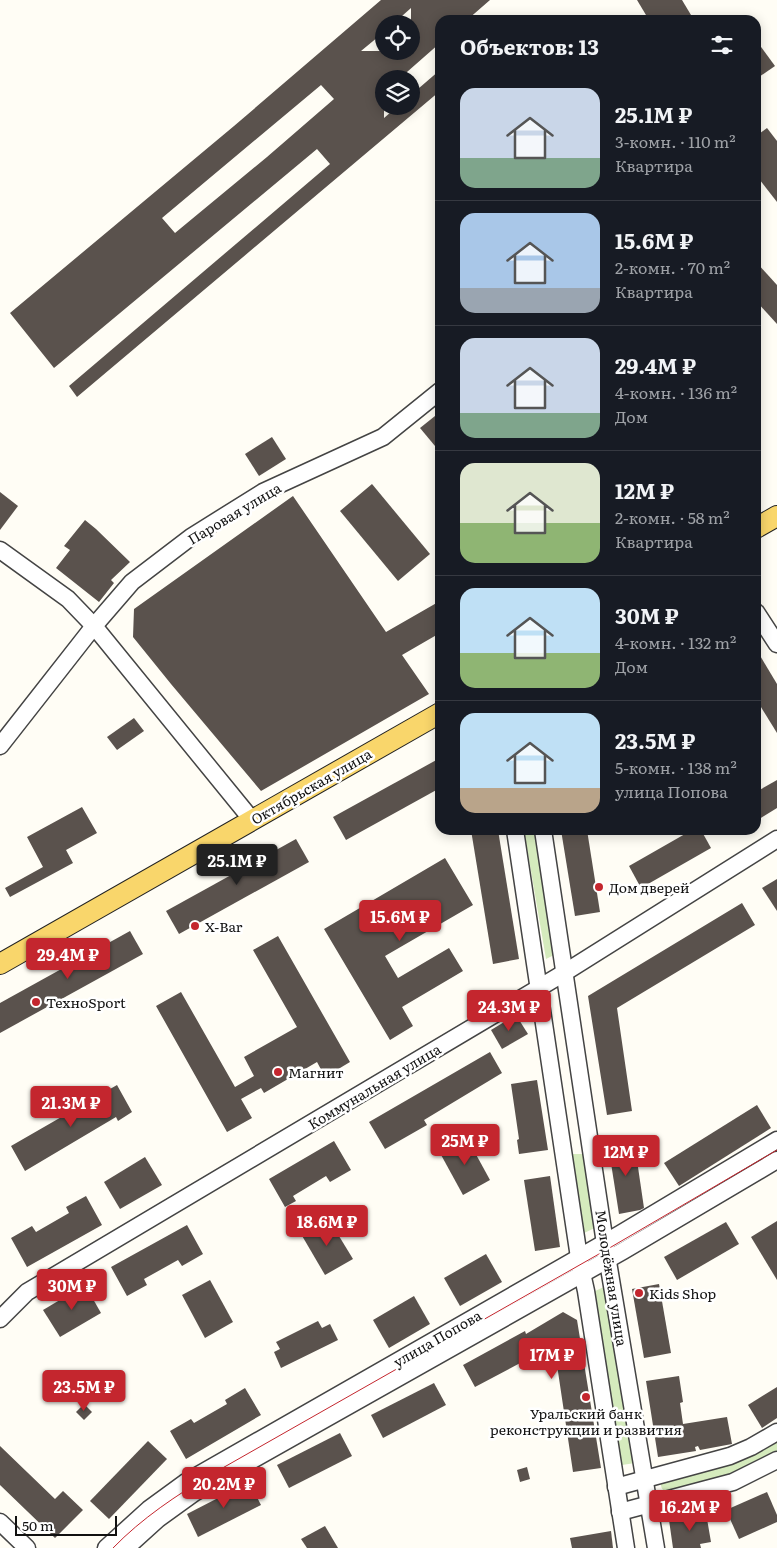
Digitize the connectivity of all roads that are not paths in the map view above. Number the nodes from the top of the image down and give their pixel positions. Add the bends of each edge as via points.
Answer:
1 (435, 395) edge
2 (777, 516) edge
3 (761, 525) edge
4 (0, 550) edge
5 (761, 620) edge
6 (94, 626) junction
7 (777, 644) edge
8 (435, 716) edge
9 (0, 746) edge
10 (252, 820) junction
11 (516, 835) edge
12 (544, 835) edge
13 (777, 839) edge
14 (0, 964) edge
15 (564, 973) junction
16 (539, 988) junction
17 (777, 1140) edge
18 (777, 1160) edge
19 (605, 1242) junction
20 (579, 1257) junction
21 (608, 1259) junction
22 (582, 1273) junction
23 (0, 1319) edge
24 (777, 1432) edge
25 (777, 1460) edge
26 (644, 1480) junction
27 (616, 1487) junction
28 (648, 1504) junction
29 (620, 1512) junction
30 (0, 1522) edge
31 (27, 1548) edge
32 (106, 1548) edge
33 (126, 1548) edge
34 (626, 1548) edge
35 (656, 1548) edge

1 - 6 street, Паровая улица via 383,437 263,492 191,537 132,582
2 - 3 main road
4 - 6 street via 68,599
5 - 7 street
6 - 9 street, Паровая улица
6 - 10 street
8 - 10 main road, Октябрьская улица
10 - 14 main road, Октябрьская улица
11 - 16 street, Молодёжная улица
12 - 15 street, Молодёжная улица
13 - 15 street, Коммунальная улица
15 - 16 street, Коммунальная улица
15 - 19 street, Молодёжная улица
16 - 20 street, Молодёжная улица
16 - 23 street, Коммунальная улица via 27,1292
17 - 19 street, улица Попова
18 - 21 street, улица Попова
19 - 20 street, улица Попова
19 - 21 street, Молодёжная улица
20 - 22 street, Молодёжная улица
20 - 32 street, улица Попова via 186,1482 149,1509
21 - 22 street, улица Попова
21 - 26 street, Молодёжная улица
22 - 27 street, Молодёжная улица
22 - 33 street, улица Попова via 194,1493
24 - 26 street via 730,1456
25 - 28 street via 733,1482
26 - 27 street
26 - 28 street, Молодёжная улица
27 - 29 street, Молодёжная улица
28 - 29 street
28 - 35 street, Молодёжная улица
29 - 34 street, Молодёжная улица
30 - 31 street

